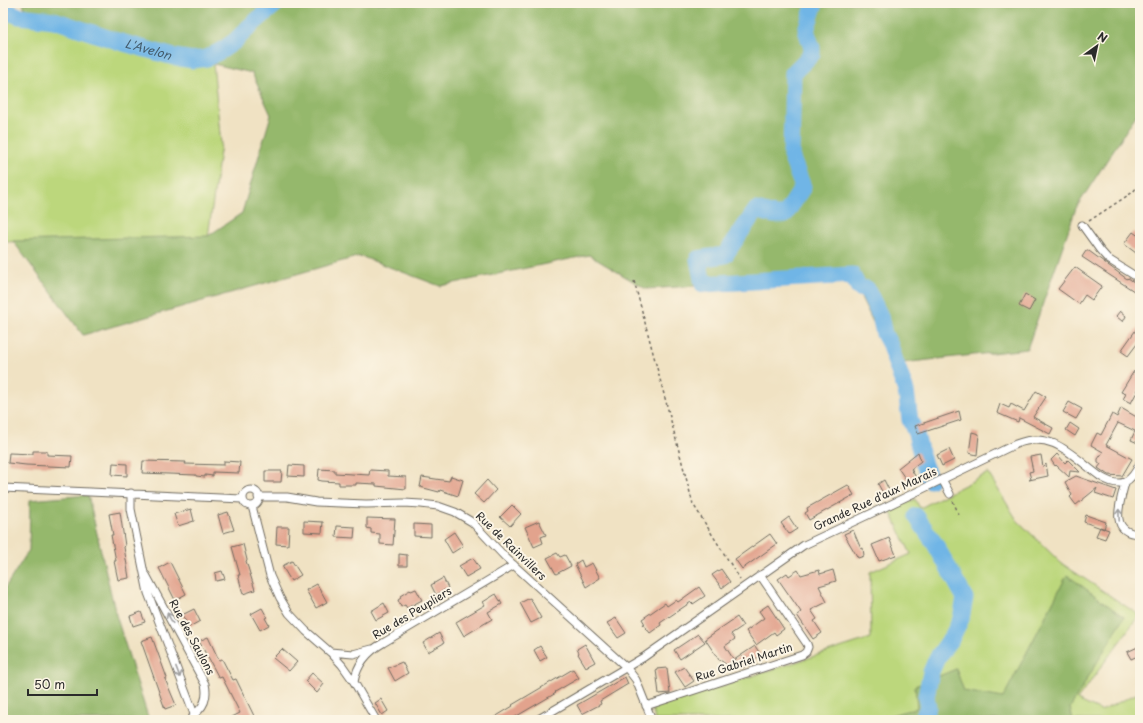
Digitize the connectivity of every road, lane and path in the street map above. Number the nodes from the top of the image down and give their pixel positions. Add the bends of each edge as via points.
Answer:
1 (1140, 183) edge
2 (1082, 225) joint
3 (1140, 279) edge
4 (634, 281) dead end
5 (1140, 463) edge
6 (942, 479) junction
7 (1124, 483) junction
8 (3, 488) edge
9 (131, 493) junction
10 (950, 494) joint
11 (258, 497) junction
12 (242, 498) junction
13 (252, 506) junction
14 (960, 515) dead end
15 (1140, 534) edge
16 (514, 565) junction
17 (142, 569) junction
18 (760, 575) junction
19 (744, 586) junction
20 (372, 649) junction
21 (330, 652) junction
22 (626, 667) junction
23 (354, 682) junction
24 (646, 706) junction
25 (192, 717) edge
26 (376, 720) edge
27 (537, 720) edge
28 (652, 720) edge

1 - 2 path via 1133,192
2 - 3 street via 1108,259
4 - 19 path via 693,504
5 - 7 street via 1132,477
6 - 7 street, Grande Rue d'aux Marais via 1016,444 1027,440 1039,440 1058,445 1104,480
6 - 10 street
6 - 18 street, Grande Rue d'aux Marais via 804,545
15 -> 7 street via 1126,530 1119,520 1118,510
8 - 9 street
9 - 12 street
9 - 17 street, Rue des Saulons via 131,509
10 - 14 path
11 - 12 street via 250,490
11 - 13 street via 258,502
11 - 16 street, Rue de Rainvillers via 374,505 404,503 438,506 472,522
12 - 13 street via 245,505
13 - 21 street via 270,576 280,598 289,613
16 - 20 street, Rue des Peupliers
16 - 22 street, Rue de Rainvillers
17 -> 25 street, Rue des Saulons
25 -> 17 street, Rue des Saulons via 204,702 204,684
18 - 19 street, Grande Rue d'aux Marais
18 - 24 street, Rue Gabriel Martin via 807,644 806,652
19 - 22 street, Grande Rue d'aux Marais
20 - 21 street via 353,654
20 - 23 street, Rue des Peupliers via 360,664
21 - 23 street
22 - 24 street, Rue de Rainvillers via 636,680
22 - 27 street, Grande Rue d'aux Marais
23 - 26 street
24 - 28 street, Rue de Rainvillers

